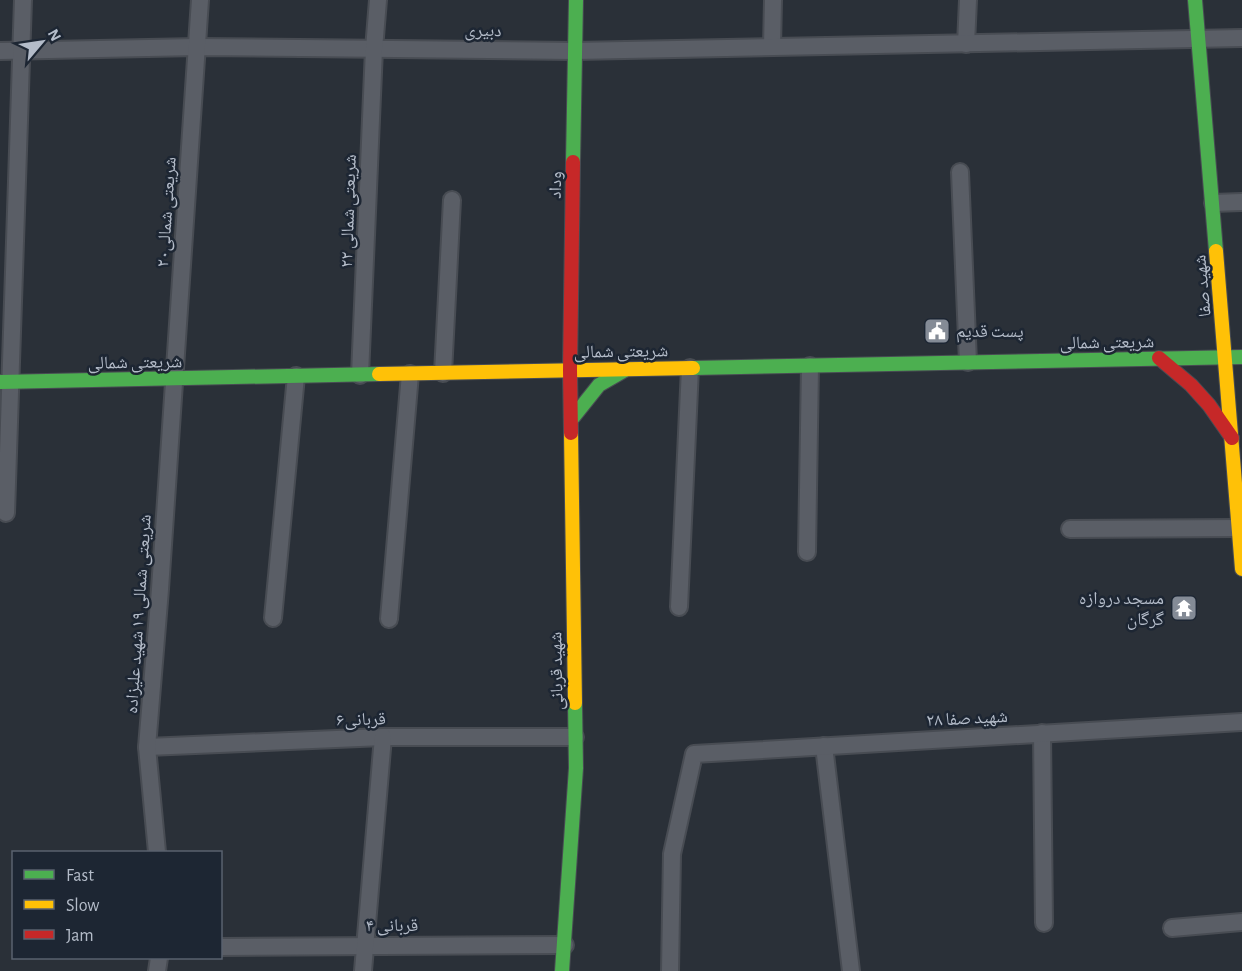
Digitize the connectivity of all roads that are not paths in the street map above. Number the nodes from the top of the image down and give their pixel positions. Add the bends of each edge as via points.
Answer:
1 (23, 0) edge
2 (200, 0) edge
3 (378, 0) edge
4 (576, 0) edge
5 (773, 0) edge
6 (968, 0) edge
7 (1195, 0) edge
8 (1242, 38) edge
9 (1199, 39) junction
10 (966, 44) junction
11 (197, 47) junction
12 (772, 47) junction
13 (374, 49) junction
14 (21, 50) junction
15 (0, 51) edge
16 (575, 51) junction
17 (960, 172) dead end
18 (452, 200) dead end
19 (1242, 202) edge
20 (1213, 203) junction
21 (1226, 357) junction
22 (1242, 357) edge
23 (1159, 358) junction
24 (968, 362) junction
25 (810, 366) junction
26 (690, 368) junction
27 (626, 369) junction
28 (570, 370) junction
29 (444, 373) junction
30 (410, 374) junction
31 (360, 375) junction
32 (296, 376) junction
33 (173, 379) junction
34 (5, 382) edge
35 (571, 420) junction
36 (1232, 438) junction
37 (6, 513) dead end
38 (1239, 528) junction
39 (1070, 529) dead end
40 (807, 552) dead end
41 (1242, 569) edge
42 (679, 607) dead end
43 (273, 618) dead end
44 (389, 619) dead end
45 (1242, 722) edge
46 (1042, 733) junction
47 (383, 737) junction
48 (575, 737) junction
49 (824, 746) junction
50 (147, 747) junction
51 (157, 851) edge
52 (1242, 922) edge
53 (1044, 923) dead end
54 (1172, 928) dead end
55 (365, 945) junction
56 (565, 945) junction
57 (222, 947) edge
58 (363, 971) edge
59 (562, 971) edge
60 (670, 971) edge
61 (851, 971) edge

1 - 14 street
2 - 11 street, شریعتی شمالی۲۰
3 - 13 street, شریعتی شمالی ٢٢
4 - 16 main road, وداد
5 - 12 street
6 - 10 street
7 - 9 main road, شهید صفا
8 - 9 street, دبیری
9 - 10 street, دبیری
9 - 20 main road, شهید صفا
10 - 12 street, دبیری
11 - 13 street, دبیری
11 - 14 street, دبیری
11 - 33 street, شریعتی شمالی۲۰
12 - 16 street, دبیری
13 - 16 street, دبیری
13 - 31 street, شریعتی شمالی ٢٢
14 - 15 street, دبیری
14 - 34 street
16 - 28 main road, وداد
17 - 24 street
18 - 29 street
19 - 20 street
20 - 21 main road, شهید صفا
21 - 22 main road, شریعتی شمالی
21 - 23 main road, شریعتی شمالی
21 - 36 main road, شهید صفا
23 - 24 main road, شریعتی شمالی
23 - 36 main road via 1209,405
24 - 25 main road, شریعتی شمالی
25 - 26 main road, شریعتی شمالی
25 - 40 street
26 - 27 main road, شریعتی شمالی
26 - 42 street
27 - 28 main road, شریعتی شمالی
27 - 35 main road via 599,386
28 - 29 main road, شریعتی شمالی
28 - 35 main road, شهید قربانی
29 - 30 main road, شریعتی شمالی
30 - 31 main road, شریعتی شمالی
30 - 44 street
31 - 32 main road, شریعتی شمالی
32 - 33 main road, شریعتی شمالی
32 - 43 street
33 - 34 main road, شریعتی شمالی
33 - 50 street, شریعتی شمالی ۱۹ شهید علیزاده
34 - 37 street
35 - 48 main road, شهید قربانی
36 - 38 main road, شهید صفا
38 - 39 street
38 - 41 main road, شهید صفا
45 - 46 street, شهید صفا ۲۸
46 - 49 street, شهید صفا ۲۸
46 - 53 street
47 - 48 street, قربانی۶
47 - 50 street, قربانی۶
47 - 55 street
48 - 56 main road, شهید قربانی
49 - 60 street, شهید صفا ۲۸ via 694,754 672,854
49 - 61 street
50 - 51 street, شریعتی شمالی ۱۹ شهید علیزاده
52 - 54 street
55 - 56 street, قربانی ۴
55 - 57 street, قربانی ۴
55 - 58 street
56 - 59 main road, شهید قربانی

